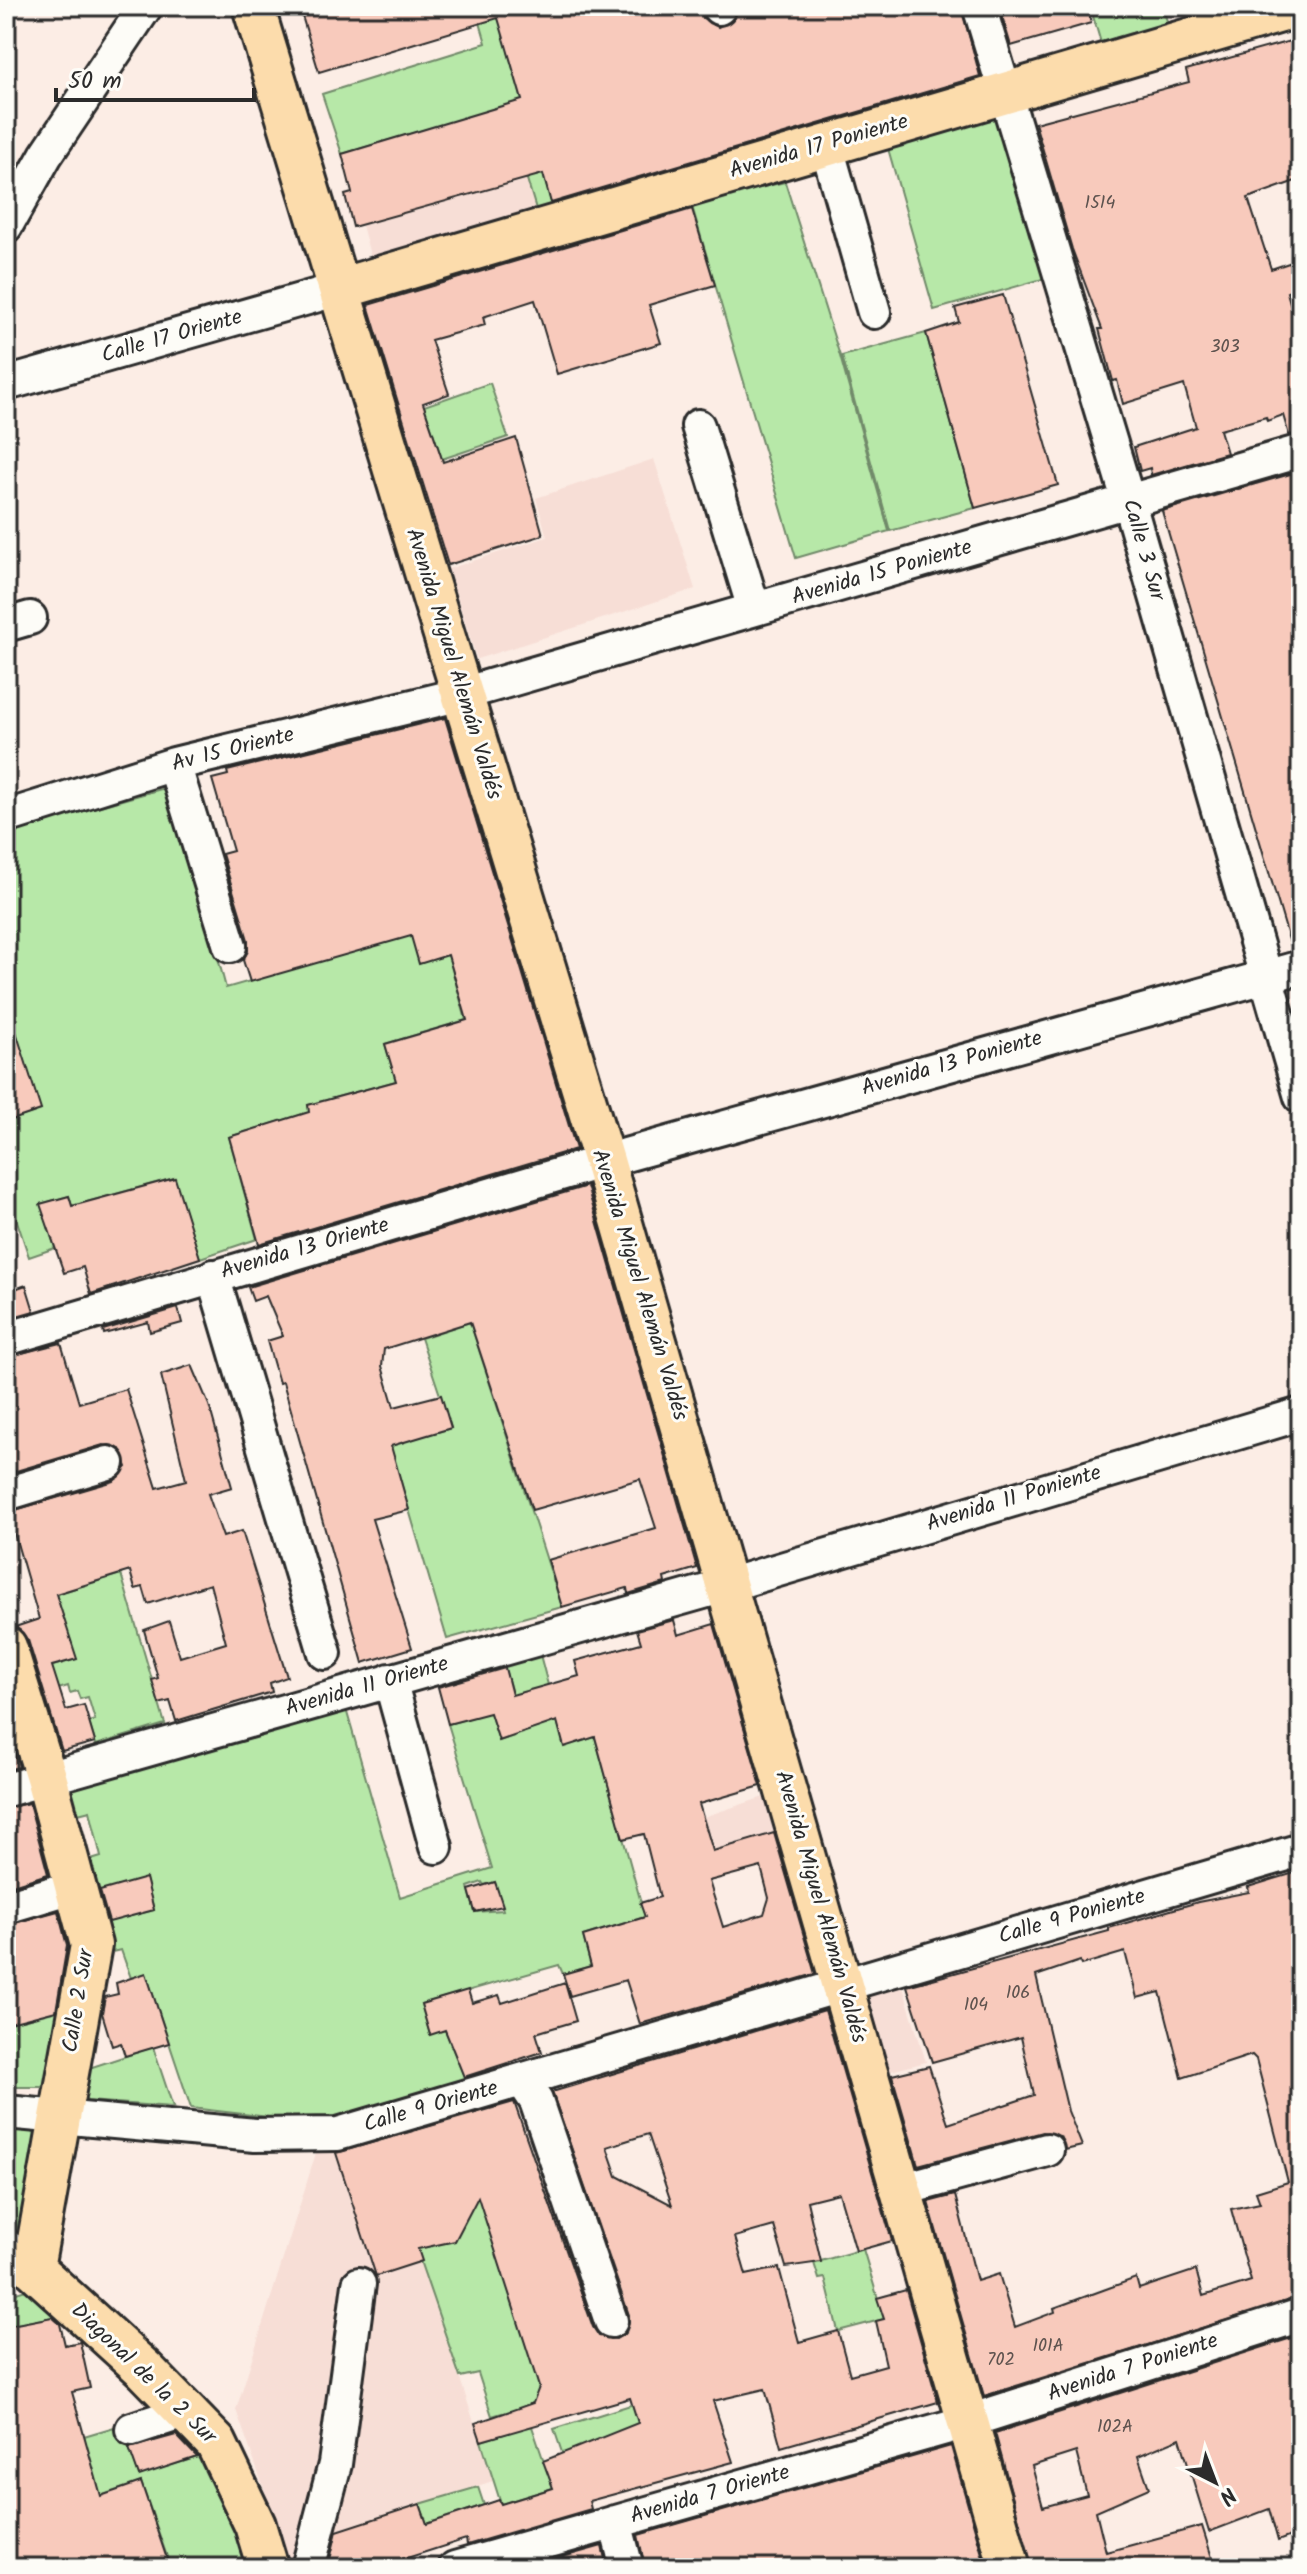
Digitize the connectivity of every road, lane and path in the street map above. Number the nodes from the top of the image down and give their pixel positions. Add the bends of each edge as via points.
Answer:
1 (146, 6) edge
2 (253, 6) edge
3 (979, 6) edge
4 (1299, 13) edge
5 (1004, 93) junction
6 (826, 144) junction
7 (6, 226) edge
8 (339, 289) junction
9 (874, 312) dead end
10 (6, 384) edge
11 (698, 426) dead end
12 (1301, 451) edge
13 (1129, 503) junction
14 (754, 609) junction
15 (462, 694) junction
16 (174, 764) junction
17 (6, 817) edge
18 (230, 946) dead end
19 (1301, 967) edge
20 (1267, 976) junction
21 (1301, 1097) edge
22 (604, 1161) junction
23 (213, 1276) junction
24 (6, 1339) edge
25 (1301, 1414) edge
26 (108, 1463) dead end
27 (6, 1494) edge
28 (728, 1585) junction
29 (6, 1647) edge
30 (325, 1653) dead end
31 (390, 1680) junction
32 (46, 1777) junction
33 (6, 1790) edge
34 (436, 1847) dead end
35 (1301, 1850) edge
36 (76, 1886) junction
37 (6, 1907) edge
38 (843, 1984) junction
39 (522, 2080) junction
40 (6, 2112) edge
41 (59, 2116) junction
42 (1047, 2150) dead end
43 (900, 2190) junction
44 (20, 2257) edge
45 (359, 2284) dead end
46 (1301, 2315) edge
47 (611, 2321) dead end
48 (187, 2411) junction
49 (966, 2422) junction
50 (132, 2429) dead end
51 (615, 2522) junction
52 (505, 2561) edge
53 (268, 2568) edge
54 (308, 2568) edge
55 (455, 2568) edge
56 (627, 2568) edge
57 (1010, 2568) edge

1 - 7 street via 46,155
2 - 8 main road, Avenida Miguel Alemán Valdés
3 - 5 street, Calle 3 Sur
4 - 5 main road, Avenida 17 Poniente
5 - 6 main road, Avenida 17 Poniente
5 - 13 street, Calle 3 Sur
6 - 8 main road, Avenida 17 Poniente
6 - 9 street
8 - 10 street, Calle 17 Oriente
8 - 15 main road, Avenida Miguel Alemán Valdés
11 - 14 street
12 - 13 street, Avenida 15 Poniente
13 - 14 street, Avenida 15 Poniente
13 - 20 street, Calle 3 Sur
14 - 15 street, Avenida 15 Poniente
15 - 16 street, Av 15 Oriente
15 - 22 main road, Avenida Miguel Alemán Valdés
16 - 17 street, Av 15 Oriente
16 - 18 street
19 - 20 street, Avenida 13 Poniente
20 - 21 street, Calle 3 Sur
20 - 22 street, Avenida 13 Poniente
22 - 23 street, Avenida 13 Oriente
22 - 28 main road, Avenida Miguel Alemán Valdés
23 - 24 street, Avenida 13 Oriente
23 - 30 street
25 - 28 street, Avenida 11 Poniente
26 - 27 street
28 - 31 street, Avenida 11 Oriente
28 - 38 main road, Avenida Miguel Alemán Valdés
29 - 32 main road, Calle 2 Sur
31 - 32 street, Avenida 11 Oriente
31 - 34 street
32 - 33 street, Avenida 11 Oriente
32 - 36 main road, Calle 2 Sur
35 - 38 street, Calle 9 Poniente
36 - 37 street
36 - 41 main road, Calle 2 Sur via 91,1945
38 - 39 street, Calle 9 Oriente
38 - 43 main road, Avenida Miguel Alemán Valdés
39 - 41 street, Calle 9 Oriente via 338,2134 255,2135
39 - 47 street via 536,2101
40 - 41 street, Calle 9 Oriente
41 - 44 main road, Calle 2 Sur
42 - 43 street
43 - 49 main road, Avenida Miguel Alemán Valdés
44 - 48 main road, Diagonal de la 2 Sur
45 - 54 street via 335,2464
46 - 49 street, Avenida 7 Poniente
48 - 50 street
48 - 53 main road, Diagonal de la 2 Sur via 216,2443 255,2525
49 - 51 street, Avenida 7 Oriente
49 - 57 main road, Avenida Miguel Alemán Valdés
51 - 52 street, Avenida 7 Oriente
51 - 56 street
52 - 55 street, Avenida 7 Oriente

